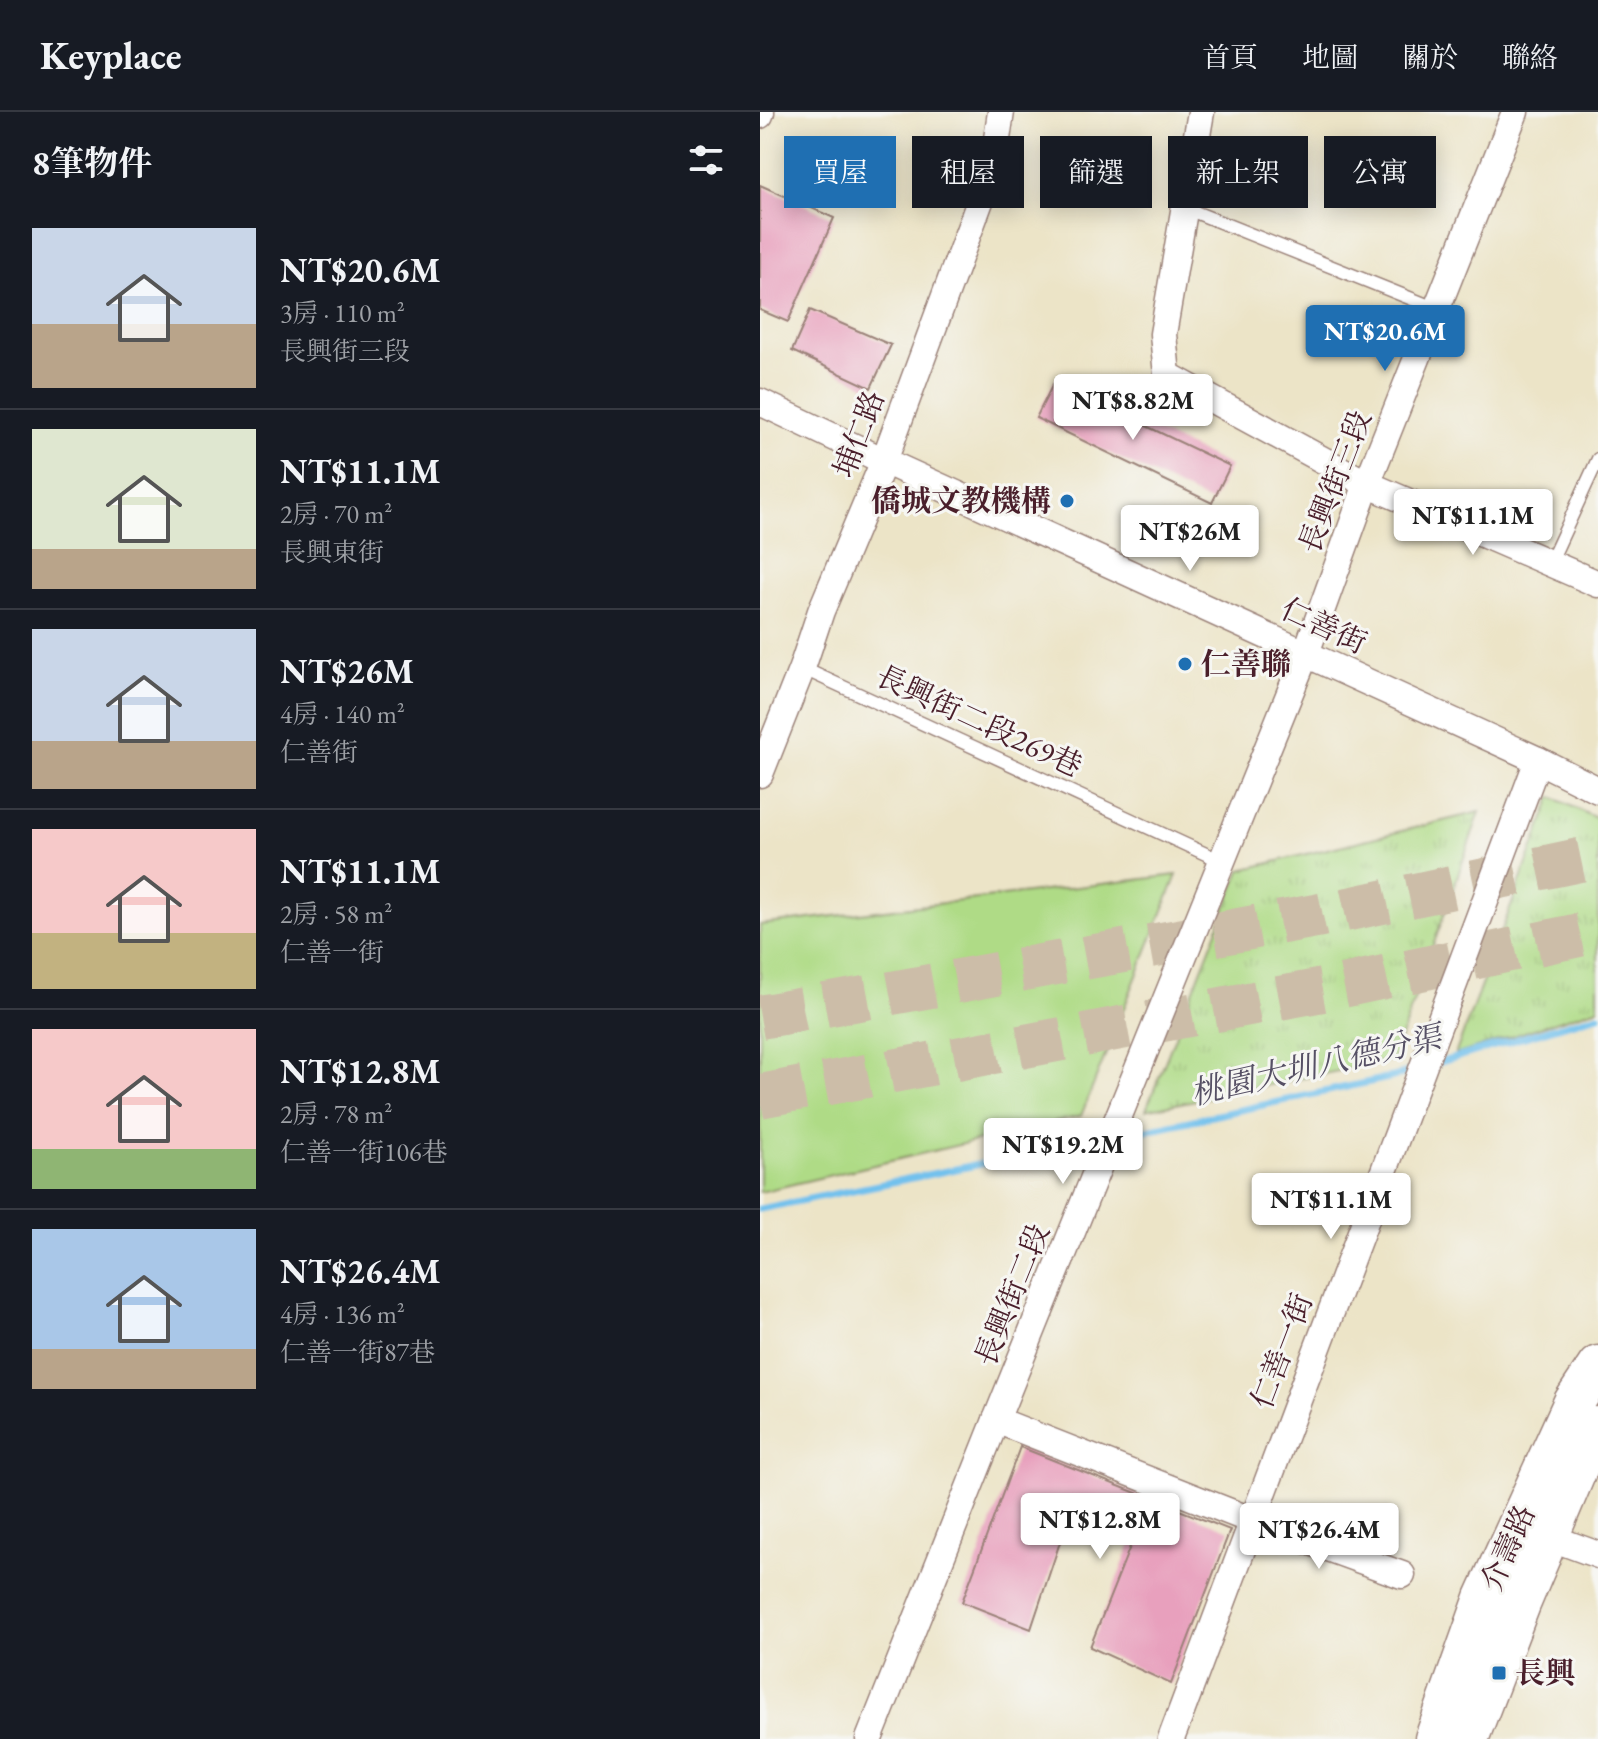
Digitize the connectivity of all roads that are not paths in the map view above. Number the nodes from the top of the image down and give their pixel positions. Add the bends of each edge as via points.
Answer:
1 (1001, 112) edge
2 (1201, 112) edge
3 (1515, 112) edge
4 (1197, 136) edge
5 (1185, 208) joint
6 (1437, 309) junction
7 (760, 402) edge
8 (1598, 459) edge
9 (884, 461) junction
10 (1367, 484) junction
11 (1550, 563) junction
12 (1598, 584) edge
13 (1306, 653) junction
14 (802, 668) junction
15 (1538, 760) junction
16 (760, 774) edge
17 (1598, 790) edge
18 (1221, 861) junction
19 (1598, 1366) edge
20 (996, 1420) junction
21 (1598, 1427) edge
22 (1253, 1521) junction
23 (1549, 1537) junction
24 (1598, 1555) edge
25 (1402, 1575) dead end
26 (869, 1739) edge
27 (1171, 1739) edge
28 (1435, 1739) edge
29 (1468, 1739) edge

1 - 9 street, 埔仁路 via 993,166
2 - 4 street
3 - 6 street, 長興街三段
5 - 6 lane
5 - 10 street via 1163,334 1167,375
6 - 10 street, 長興街三段
7 - 9 street, 仁善街
8 - 11 lane
9 - 13 street, 仁善街
9 - 14 street, 埔仁路
10 - 11 street
10 - 13 street, 長興街三段
11 - 12 street
13 - 15 street, 仁善街
13 - 18 street, 長興街二段
14 - 16 street, 埔仁路
14 - 18 lane, 長興街二段269巷
15 - 17 street, 仁善街
15 - 22 street, 仁善一街
18 - 20 street, 長興街二段
19 - 28 main road, 介壽路 via 1574,1402 1485,1598
20 - 22 street
20 - 26 street, 長興街二段
21 - 23 main road, 介壽路
22 - 25 street
22 - 27 street, 仁善一街
23 - 24 street
23 - 29 main road, 介壽路

